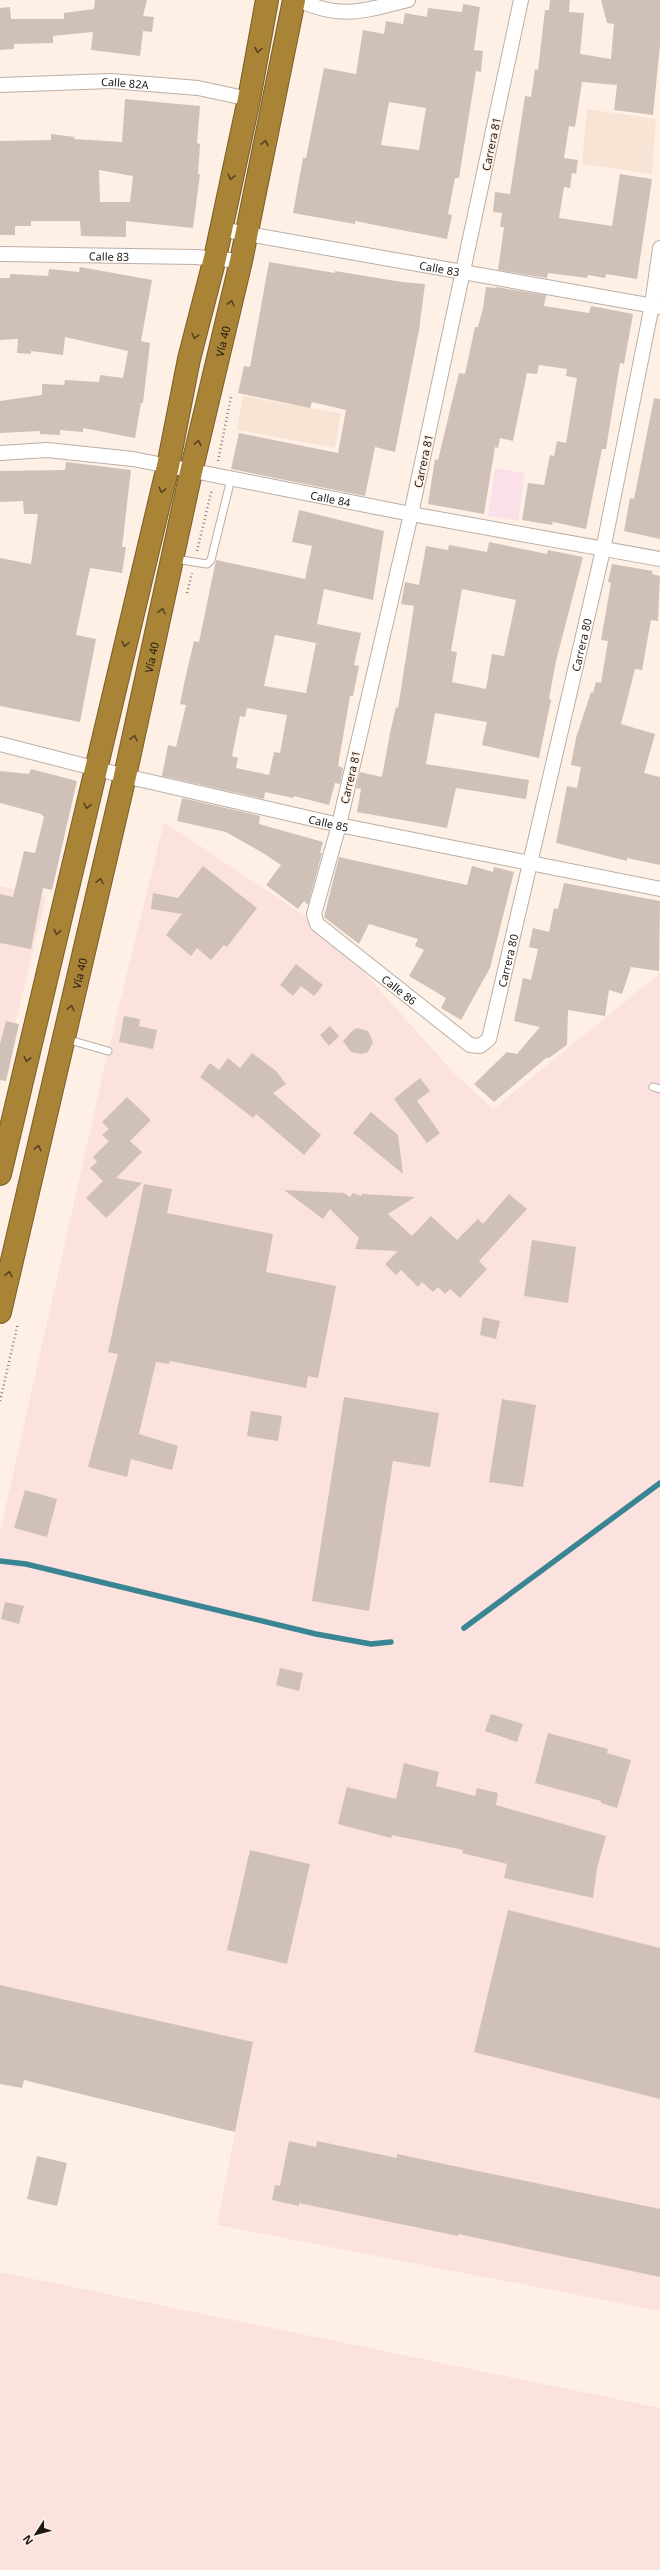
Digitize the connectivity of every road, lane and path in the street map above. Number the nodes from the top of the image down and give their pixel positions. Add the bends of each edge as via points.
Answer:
1 (267, 0) edge
2 (294, 0) edge
3 (298, 0) edge
4 (408, 0) edge
5 (521, 0) edge
6 (0, 85) edge
7 (249, 99) junction
8 (220, 230) junction
9 (246, 236) junction
10 (660, 248) edge
11 (0, 254) edge
12 (215, 258) junction
13 (241, 261) junction
14 (464, 274) junction
15 (656, 306) edge
16 (0, 453) edge
17 (168, 466) junction
18 (191, 472) junction
19 (231, 479) junction
20 (411, 514) junction
21 (603, 550) junction
22 (174, 558) junction
23 (660, 559) edge
24 (0, 744) edge
25 (96, 768) junction
26 (125, 776) junction
27 (339, 825) junction
28 (530, 863) junction
29 (660, 889) edge
30 (315, 919) joint
31 (64, 1038) junction
32 (489, 1039) joint
33 (108, 1051) dead end
34 (0, 1174) edge
35 (0, 1312) edge

1 -> 7 highway
9 -> 2 highway, Vía 40
3 - 4 street via 333,12 351,13
5 - 14 street, Carrera 81
6 - 7 street, Calle 82A via 111,81 198,88
7 -> 8 highway
8 - 9 street, Calle 83
8 - 12 highway
9 - 13 highway, Vía 40
9 - 14 street, Calle 83
10 - 15 street, Carrera 80
11 - 12 street, Calle 83
12 - 13 street, Calle 83
12 -> 17 highway via 189,359
18 -> 13 highway, Vía 40
14 - 15 street, Calle 83
14 - 20 street, Carrera 81
15 - 21 street, Carrera 80
16 - 17 street, Calle 84 via 48,450 133,459
17 - 18 street, Calle 84
17 -> 25 highway
18 - 19 street, Calle 84
18 - 22 highway, Vía 40
19 - 20 street, Calle 84
19 - 22 lane via 211,560 207,564
20 - 21 street, Calle 84
20 - 27 street, Carrera 81
21 - 23 street, Calle 84
21 - 28 street, Carrera 80
26 -> 22 highway, Vía 40
24 - 25 street, Calle 85
25 - 26 street, Calle 85
25 -> 34 highway
26 - 27 street, Calle 85
31 -> 26 highway, Vía 40
27 - 28 street, Calle 85
27 - 30 street, Carrera 81 via 314,914
28 - 29 street, Calle 85
28 - 32 street, Carrera 80
30 - 32 street, Calle 86 via 322,928 470,1046 480,1046
31 - 33 lane
35 -> 31 highway, Vía 40

